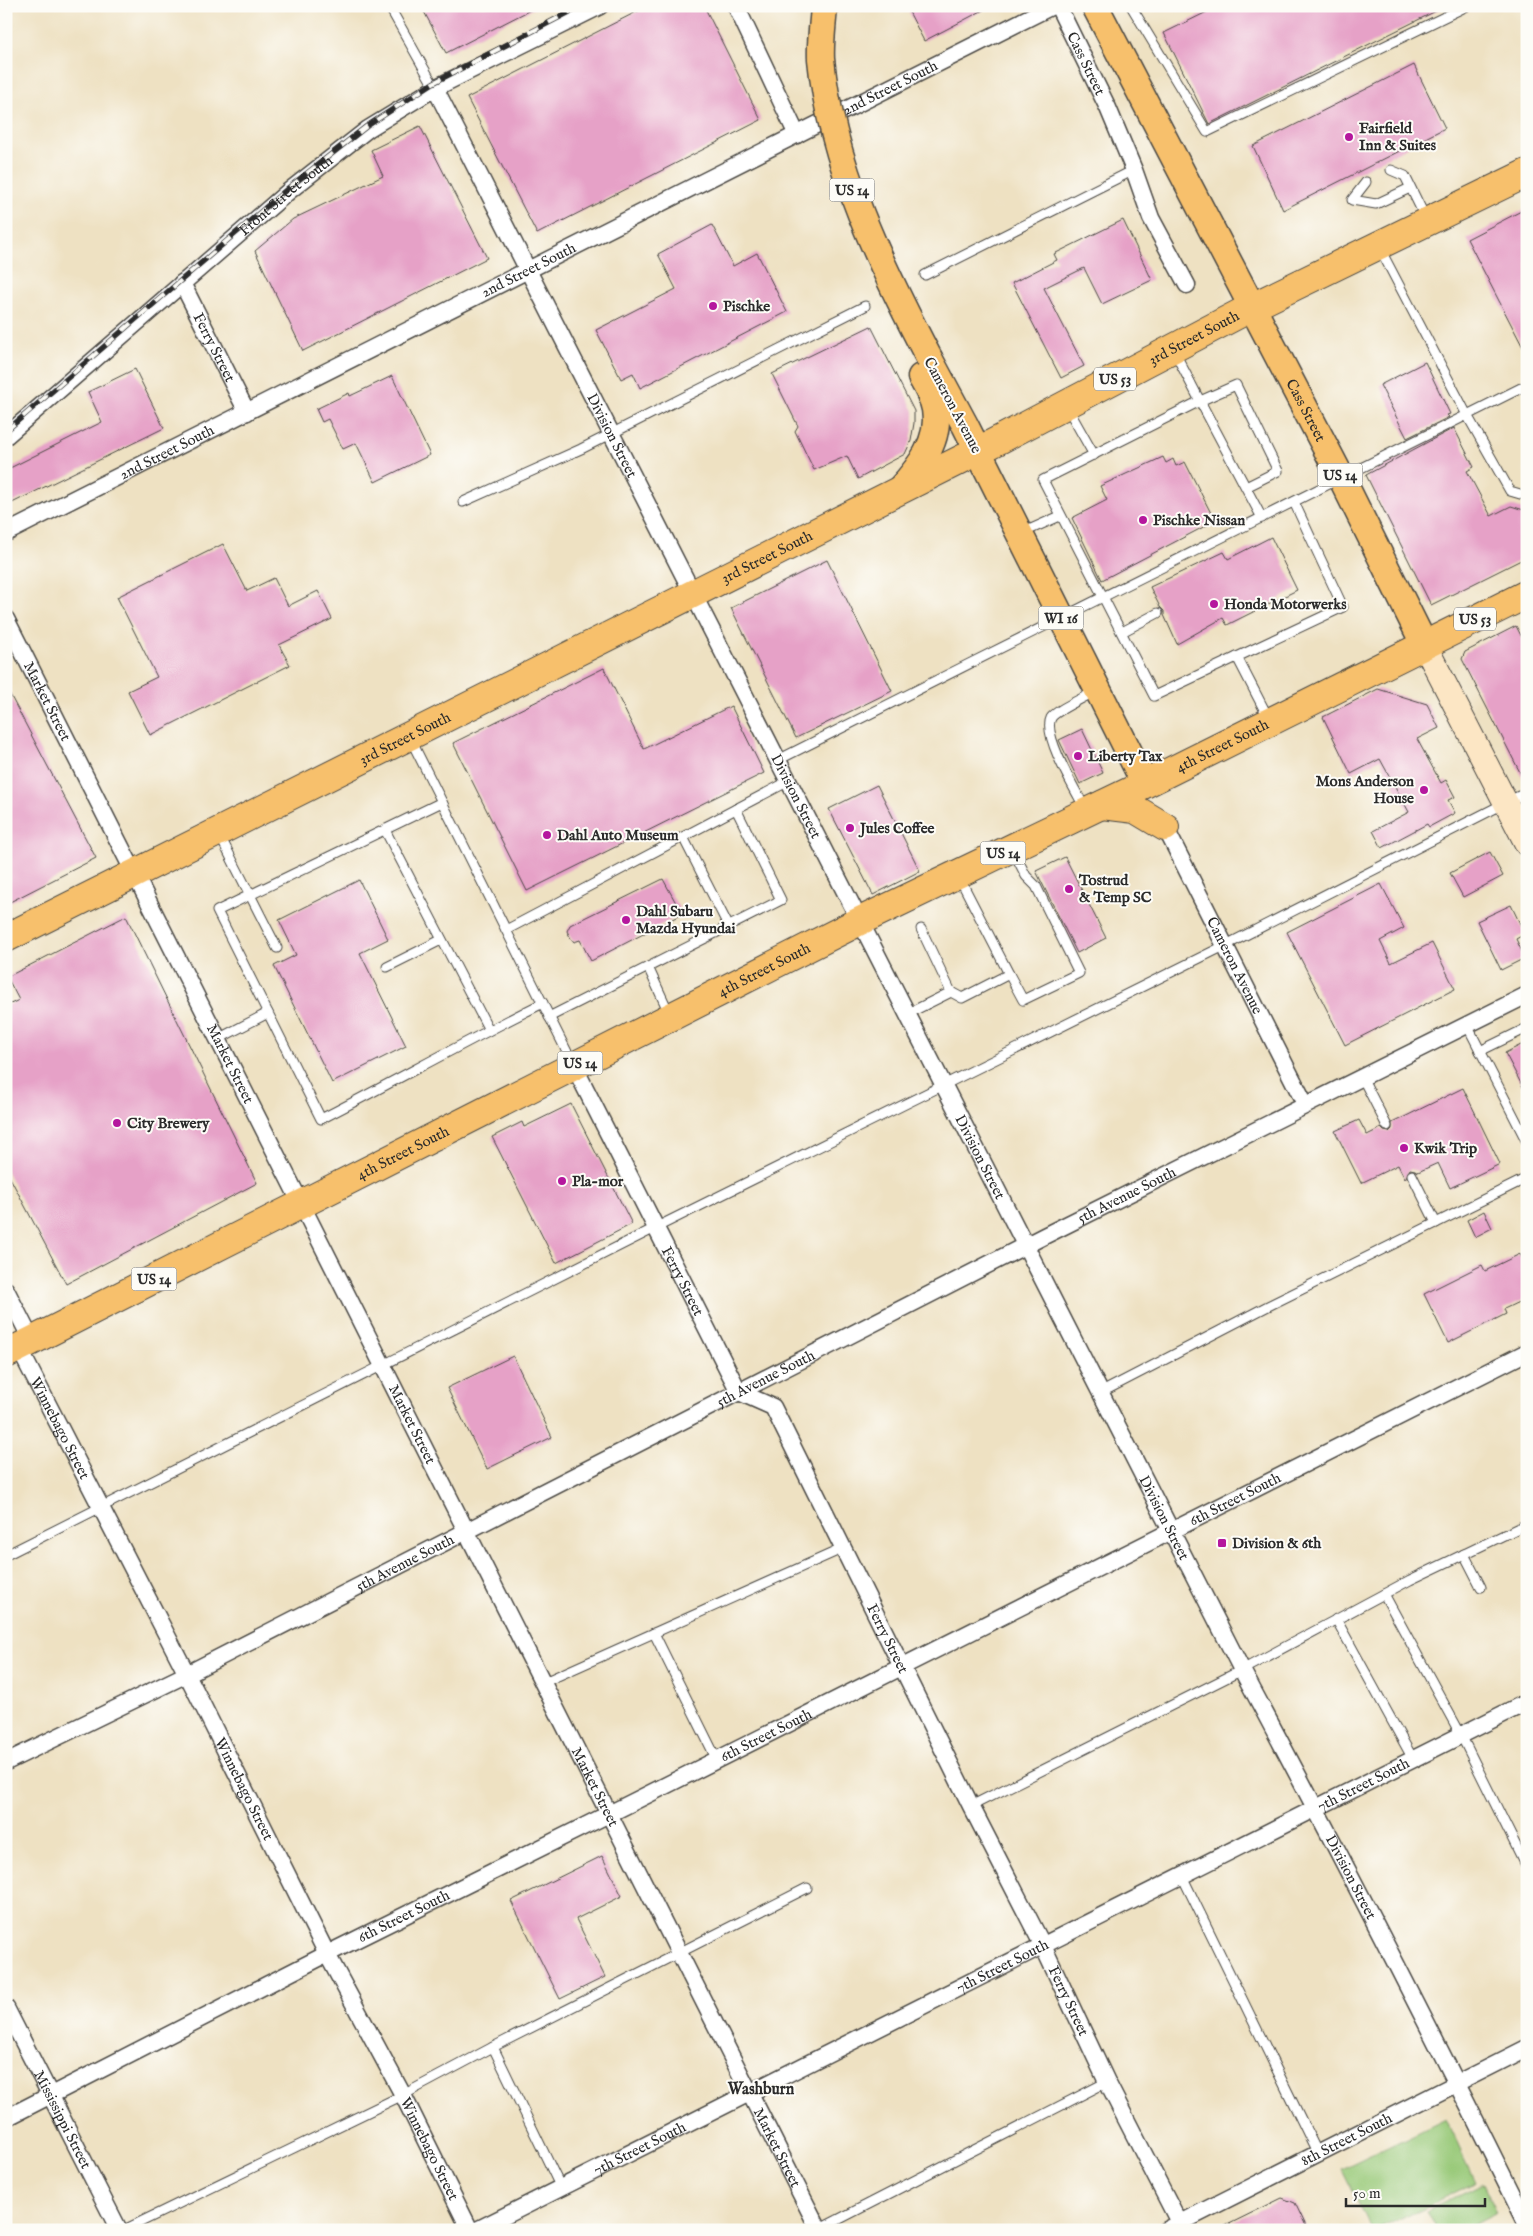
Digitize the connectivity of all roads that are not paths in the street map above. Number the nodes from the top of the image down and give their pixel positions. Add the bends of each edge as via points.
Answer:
1 (389, 6) edge
2 (600, 6) edge
3 (736, 6) edge
4 (824, 6) edge
5 (1052, 6) edge
6 (1058, 6) edge
7 (1095, 6) edge
8 (1131, 6) edge
9 (1467, 6) edge
10 (435, 88) junction
11 (797, 135) junction
12 (1134, 170) junction
13 (1391, 170) dead end
14 (1527, 173) edge
15 (1366, 182) dead end
16 (1410, 188) junction
17 (1427, 221) junction
18 (1378, 245) junction
19 (528, 270) junction
20 (926, 275) dead end
21 (182, 283) junction
22 (1186, 285) dead end
23 (865, 306) dead end
24 (1252, 307) junction
25 (1172, 349) junction
26 (923, 364) junction
27 (1527, 385) edge
28 (1200, 401) junction
29 (1066, 404) junction
30 (247, 412) junction
31 (1467, 416) junction
32 (612, 434) junction
33 (6, 436) edge
34 (978, 451) junction
35 (1094, 455) junction
36 (1342, 479) junction
37 (1246, 486) junction
38 (900, 490) junction
39 (1527, 496) edge
40 (463, 502) dead end
41 (1294, 502) junction
42 (1060, 516) junction
43 (1262, 518) junction
44 (6, 533) edge
45 (1019, 534) junction
46 (693, 593) junction
47 (1527, 594) edge
48 (1104, 595) junction
49 (1158, 613) dead end
50 (1060, 617) junction
51 (6, 618) edge
52 (1122, 632) junction
53 (1424, 644) junction
54 (1236, 657) junction
55 (1097, 690) junction
56 (1270, 721) junction
57 (409, 736) junction
58 (778, 760) junction
59 (789, 781) junction
60 (1145, 784) junction
61 (1527, 792) edge
62 (442, 802) junction
63 (1505, 803) junction
64 (1094, 808) junction
65 (736, 809) junction
66 (1165, 827) joint
67 (384, 830) junction
68 (218, 832) junction
69 (683, 837) junction
70 (1527, 844) edge
71 (1012, 848) junction
72 (135, 874) junction
73 (958, 874) junction
74 (250, 895) junction
75 (860, 921) junction
76 (729, 927) junction
77 (921, 929) dead end
78 (506, 930) junction
79 (6, 938) edge
80 (442, 940) junction
81 (1226, 945) junction
82 (277, 948) dead end
83 (387, 967) dead end
84 (648, 967) junction
85 (1009, 974) junction
86 (951, 992) junction
87 (1527, 995) edge
88 (543, 1003) junction
89 (268, 1013) junction
90 (907, 1014) junction
91 (549, 1017) junction
92 (671, 1017) junction
93 (1467, 1025) junction
94 (1527, 1028) edge
95 (489, 1030) junction
96 (218, 1039) junction
97 (1480, 1051) junction
98 (574, 1066) junction
99 (1362, 1077) junction
100 (944, 1085) junction
101 (1305, 1104) junction
102 (1387, 1126) dead end
103 (1527, 1142) edge
104 (1412, 1175) dead end
105 (1527, 1178) edge
106 (301, 1204) junction
107 (1436, 1224) junction
108 (655, 1228) junction
109 (1025, 1246) junction
110 (6, 1290) edge
111 (19, 1347) edge
112 (1527, 1352) edge
113 (383, 1366) junction
114 (739, 1392) junction
115 (1100, 1393) junction
116 (102, 1509) junction
117 (1527, 1524) edge
118 (466, 1531) junction
119 (1171, 1531) junction
120 (844, 1548) junction
121 (1464, 1554) junction
122 (6, 1555) edge
123 (1481, 1587) dead end
124 (1384, 1594) junction
125 (1336, 1619) junction
126 (654, 1633) junction
127 (902, 1667) junction
128 (1242, 1670) junction
129 (187, 1674) junction
130 (542, 1683) junction
131 (1527, 1702) edge
132 (1461, 1735) junction
133 (717, 1760) junction
134 (1413, 1760) junction
135 (6, 1762) edge
136 (971, 1806) junction
137 (1316, 1808) junction
138 (609, 1815) junction
139 (1527, 1868) edge
140 (1182, 1876) junction
141 (807, 1888) dead end
142 (1043, 1946) junction
143 (679, 1952) junction
144 (327, 1954) junction
145 (6, 2008) edge
146 (493, 2047) junction
147 (1527, 2048) edge
148 (1107, 2082) junction
149 (1458, 2083) junction
150 (749, 2093) junction
151 (403, 2095) junction
152 (51, 2096) junction
153 (6, 2118) edge
154 (1318, 2154) junction
155 (561, 2188) junction
156 (1527, 2224) edge
157 (1176, 2228) edge
158 (119, 2230) edge
159 (124, 2230) edge
160 (470, 2230) edge
161 (477, 2230) edge
162 (819, 2230) edge

1 - 10 lane
2 - 10 street, Front Street South
3 - 11 street
4 - 26 main road, Cameron Avenue / US 14, bridge via 821,58 829,107 856,202 901,304
5 - 11 street, 2nd Street South
6 - 12 street, Cass Street
7 - 24 main road, Cass Street / US 14
8 - 9 lane via 1207,132
10 - 19 street, Division Street
10 - 21 street, Front Street South via 368,129 289,191
11 - 19 street, 2nd Street South
12 - 20 lane
12 - 22 street, Cass Street via 1151,218
13 - 16 lane via 1405,176
14 - 17 highway, 3rd Street South / US 53
15 - 16 lane via 1352,200 1376,204
16 - 17 lane
17 - 18 highway, 3rd Street South / US 53
18 - 24 highway, 3rd Street South / US 53
18 - 31 lane
19 - 30 street, 2nd Street South
19 - 32 street, Division Street
21 - 30 street, Ferry Street
21 - 33 street, Front Street South
23 - 32 lane
24 - 25 highway, 3rd Street South / US 53
24 - 36 main road, Cass Street / US 14
25 - 28 lane
25 - 29 highway, 3rd Street South / US 53
26 - 34 main road, Cameron Avenue / US 14
26 - 38 main road via 936,421 926,458
27 - 31 lane
28 - 35 lane
28 - 37 lane
28 - 37 lane via 1236,385 1278,471
29 - 34 highway, 3rd Street South / US 53
29 - 35 lane
30 - 44 street, 2nd Street South
31 - 36 lane
31 - 39 lane via 1510,491
32 - 40 lane
32 - 46 street, Division Street
34 - 38 highway, 3rd Street South
34 - 45 main road, Cameron Avenue / WI 16
35 - 42 lane via 1043,480
36 - 41 lane
36 - 53 main road, Cass Street / US 14
37 - 43 lane
38 - 46 highway, 3rd Street South
41 - 43 lane
41 - 54 lane via 1343,607
42 - 45 lane
42 - 48 lane
43 - 48 lane
45 - 50 main road, Cameron Avenue / WI 16
46 - 57 highway, 3rd Street South
46 - 58 street, Division Street
47 - 53 highway, 4th Street South / US 53
48 - 50 lane
48 - 52 lane
49 - 52 lane
50 - 55 main road, Cameron Avenue / WI 16
50 - 58 lane
51 - 72 street, Market Street
52 - 54 lane via 1154,696
53 - 56 highway, 4th Street South / US 14
53 - 63 main road, Cass Street
54 - 56 lane
55 - 60 main road, Cameron Avenue / WI 16
55 - 64 lane via 1054,714 1050,724 1052,740
56 - 60 highway, 4th Street South / US 14
57 - 62 lane
57 - 68 highway, 3rd Street South
58 - 59 street, Division Street
59 - 65 lane
59 - 75 street, Division Street
60 - 64 highway, 4th Street South / US 14
61 - 63 lane
62 - 67 lane
62 - 78 lane
63 - 70 main road, Cass Street
63 - 81 lane
64 - 66 highway via 1135,808
64 - 71 highway, 4th Street South / US 14
65 - 69 lane
65 - 76 lane via 781,900
66 - 81 street, Cameron Avenue
67 - 74 lane
67 - 80 lane
68 - 72 highway, 3rd Street South
68 - 74 lane
69 - 76 lane
69 - 78 lane
71 - 73 highway, 4th Street South / US 14
71 - 85 lane via 1026,876 1036,886 1079,973 1024,1000
72 - 79 highway, 3rd Street South
72 - 96 street, Market Street
73 - 75 highway, 4th Street South / US 14
73 - 85 lane
74 - 82 lane
74 - 89 lane via 218,911
75 - 90 street, Division Street
75 - 92 highway, 4th Street South / US 14
76 - 84 lane
77 - 86 lane
78 - 88 lane
80 - 83 lane
80 - 95 lane
81 - 100 lane
81 - 101 street, Cameron Avenue
84 - 91 lane
84 - 92 lane
85 - 86 lane via 962,998
86 - 90 lane
87 - 93 street, 5th Avenue South
88 - 91 lane
88 - 95 lane
89 - 95 lane via 321,1120
89 - 96 lane
90 - 100 street, Division Street
91 - 98 lane
92 - 98 highway, 4th Street South / US 14
93 - 97 lane
93 - 99 street, 5th Avenue South
94 - 97 lane
96 - 106 street, Market Street
97 - 103 lane
98 - 106 highway, 4th Street South / US 14
98 - 108 street, Ferry Street
99 - 101 street, 5th Avenue South
99 - 102 lane
100 - 108 lane
100 - 109 street, Division Street
101 - 109 street, 5th Avenue South
104 - 107 lane
105 - 107 lane
106 - 111 highway, 4th Street South / US 14
106 - 113 street, Market Street
107 - 115 lane
108 - 113 lane
108 - 114 street, Ferry Street
109 - 114 street, 5th Avenue South
109 - 115 street, Division Street
110 - 111 street, Winnebago Street
111 - 116 street, Winnebago Street
112 - 119 street, 6th Street South
113 - 116 lane
113 - 118 street, Market Street
114 - 118 street, 5th Avenue South
114 - 120 street, Ferry Street via 773,1407
115 - 119 street, Division Street
116 - 122 lane
116 - 129 street, Winnebago Street
117 - 121 lane
118 - 129 street, 5th Avenue South
118 - 130 street, Market Street
119 - 127 street, 6th Street South
119 - 128 street, Division Street
120 - 126 lane
120 - 127 street, Ferry Street
121 - 123 lane
121 - 124 lane
124 - 125 lane
124 - 132 lane
125 - 128 lane
125 - 134 lane
126 - 130 lane
126 - 133 lane
127 - 133 street, 6th Street South
127 - 136 street, Ferry Street
128 - 136 lane
128 - 137 street, Division Street
129 - 135 street, 5th Avenue South
129 - 144 street, Winnebago Street
130 - 138 street, Market Street
131 - 132 street, 7th Street South
132 - 134 street, 7th Street South
132 - 139 lane
133 - 138 street, 6th Street South
134 - 137 street, 7th Street South
136 - 142 street, Ferry Street
137 - 140 street, 7th Street South
137 - 149 street, Division Street
138 - 143 street, Market Street
138 - 144 street, 6th Street South
140 - 142 street, 7th Street South
140 - 154 lane
141 - 143 lane
142 - 148 street, Ferry Street
142 - 150 street, 7th Street South
143 - 146 lane
143 - 150 street, Market Street
144 - 151 street, Winnebago Street
144 - 152 street, 6th Street South
145 - 152 street, Mississippi Street
146 - 151 lane
146 - 155 lane
147 - 149 street, 8th Street South
148 - 157 street, Ferry Street
148 - 162 lane
149 - 154 street, 8th Street South
149 - 156 street, Division Street
150 - 155 street, 7th Street South
150 - 162 street, Market Street
151 - 159 lane
151 - 160 street, Winnebago Street
152 - 153 street, 6th Street South
152 - 158 street, Mississippi Street
154 - 157 street, 8th Street South
155 - 161 street, 7th Street South

